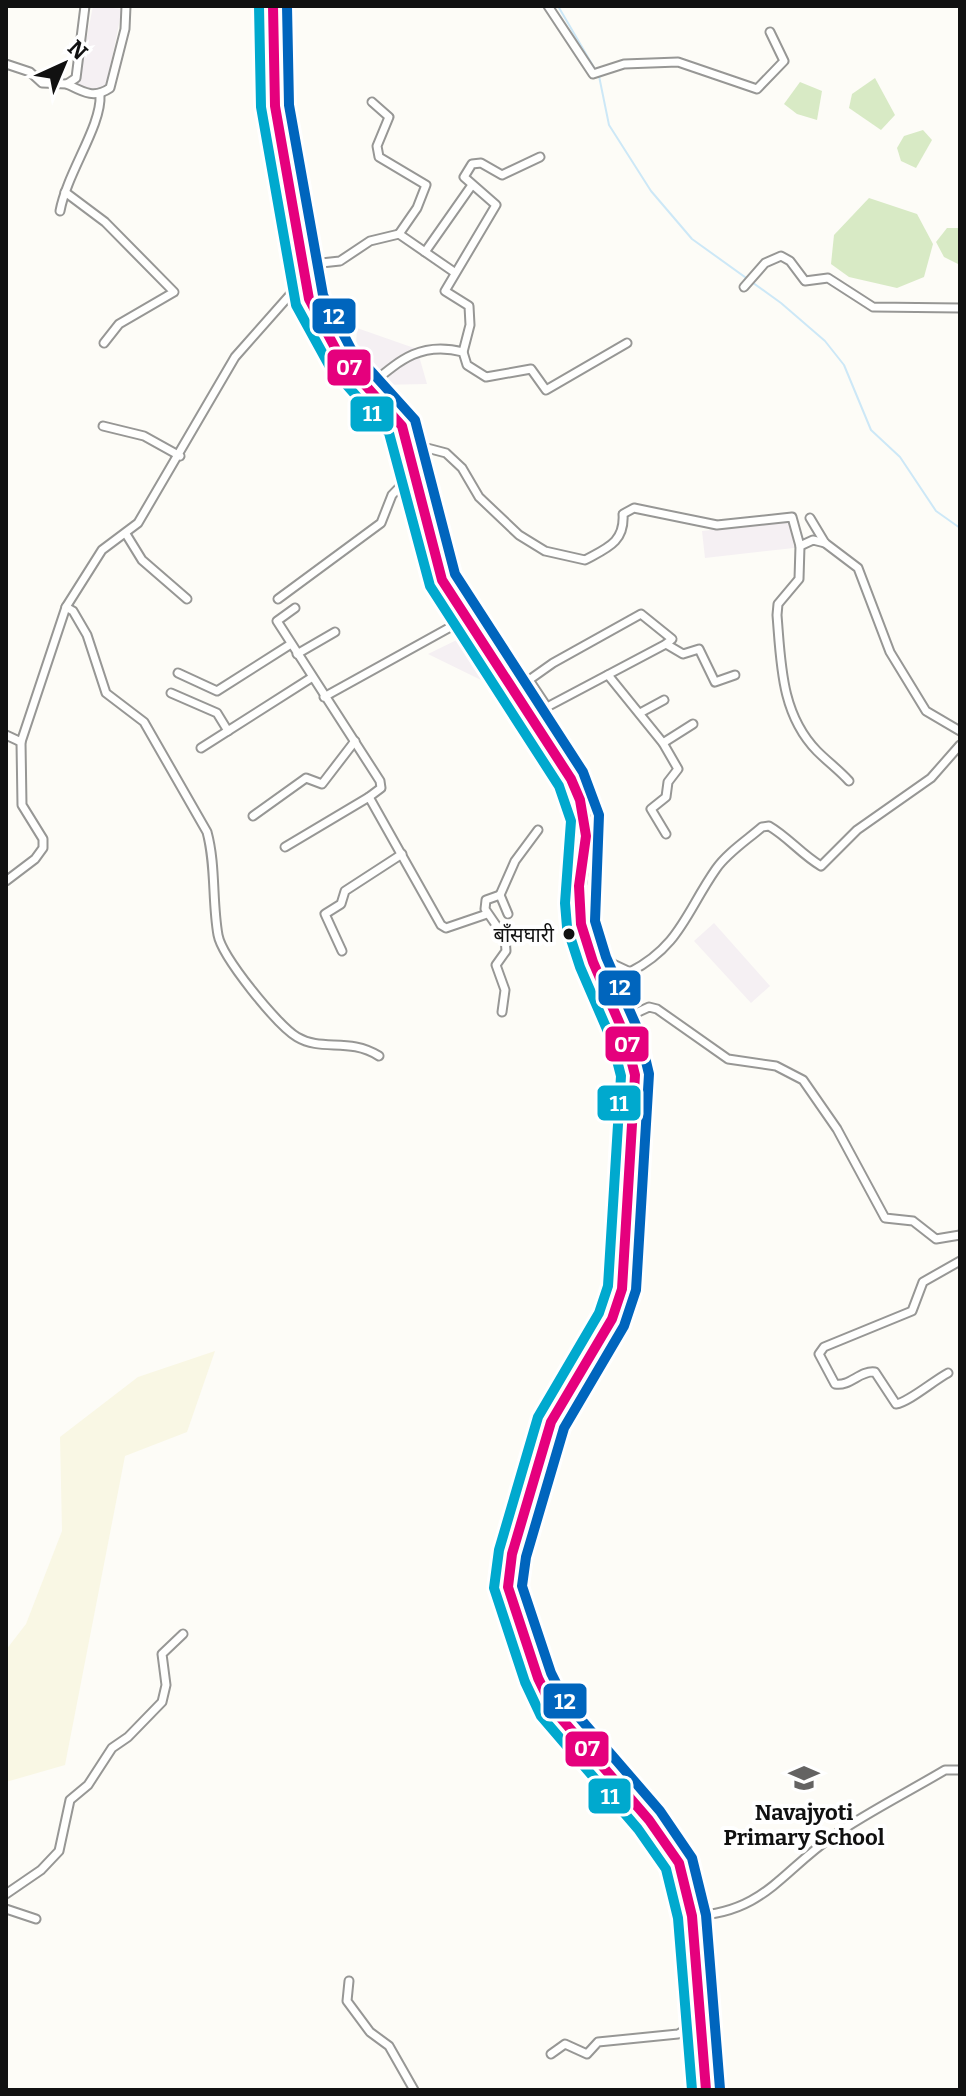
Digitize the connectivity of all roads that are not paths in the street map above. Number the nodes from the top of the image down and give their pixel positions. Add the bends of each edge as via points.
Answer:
1 (85, 6) edge
2 (126, 6) edge
3 (273, 6) edge
4 (548, 6) edge
5 (770, 32) dead end
6 (6, 64) edge
7 (67, 84) junction
8 (100, 95) junction
9 (372, 102) dead end
10 (540, 157) dead end
11 (472, 185) junction
12 (65, 192) junction
13 (60, 211) dead end
14 (399, 234) junction
15 (425, 252) junction
16 (454, 272) junction
17 (306, 285) junction
18 (744, 287) dead end
19 (960, 308) edge
20 (104, 343) dead end
21 (627, 343) dead end
22 (463, 352) junction
23 (369, 386) junction
24 (103, 426) dead end
25 (408, 443) junction
26 (180, 456) junction
27 (415, 471) junction
28 (810, 518) dead end
29 (126, 534) junction
30 (825, 543) junction
31 (800, 546) junction
32 (187, 599) dead end
33 (278, 599) dead end
34 (66, 607) junction
35 (295, 608) dead end
36 (465, 619) junction
37 (335, 632) dead end
38 (291, 644) junction
39 (666, 644) junction
40 (297, 654) junction
41 (178, 673) dead end
42 (502, 675) junction
43 (608, 675) junction
44 (735, 675) dead end
45 (311, 678) junction
46 (529, 680) junction
47 (171, 693) dead end
48 (324, 697) junction
49 (664, 700) dead end
50 (640, 713) junction
51 (693, 724) dead end
52 (228, 731) junction
53 (960, 731) edge
54 (6, 735) edge
55 (355, 741) junction
56 (21, 742) junction
57 (663, 743) junction
58 (960, 745) edge
59 (201, 748) dead end
60 (849, 781) dead end
61 (369, 797) junction
62 (253, 816) dead end
63 (538, 830) dead end
64 (666, 834) dead end
65 (285, 847) dead end
66 (402, 854) junction
67 (6, 881) edge
68 (500, 895) junction
69 (487, 914) junction
70 (508, 914) dead end
71 (585, 940) junction
72 (342, 951) dead end
73 (502, 1012) dead end
74 (636, 1013) dead end
75 (379, 1056) dead end
76 (960, 1235) edge
77 (960, 1261) edge
78 (948, 1373) dead end
79 (183, 1634) dead end
80 (960, 1770) edge
81 (6, 1894) edge
82 (6, 1909) edge
83 (692, 1916) junction
84 (36, 1919) dead end
85 (349, 1981) dead end
86 (701, 2021) junction
87 (551, 2054) dead end
88 (414, 2090) edge
89 (706, 2090) edge

1 - 7 street via 76,78
2 - 8 street via 110,88
3 - 17 highway via 275,106
4 - 5 street via 597,74 624,64 678,62 757,89 784,61
6 - 7 street via 30,72 42,83
7 - 8 street
8 - 12 street via 101,112
9 - 14 street via 389,117 377,146 379,157 426,185
10 - 11 street via 502,175 481,163 472,164 464,177
11 - 15 street
11 - 16 street via 496,205
12 - 13 street
12 - 20 street via 105,222 174,292 119,324
14 - 15 street
14 - 17 street via 370,241 340,261 312,264 314,288
15 - 16 street
16 - 22 street via 445,291 469,306
17 - 23 highway via 334,348
17 - 26 street via 235,357
18 - 19 street via 772,257 781,256 805,281 828,278 873,307
21 - 22 street via 546,390 531,369 486,377 474,373
22 - 23 street via 445,347 407,354
23 - 25 highway via 393,411
24 - 26 street via 144,436
25 - 27 highway
25 - 31 street via 446,453 479,497 519,535 545,551 585,560 616,543 624,528 623,514 634,508 717,525 792,517
26 - 29 street
27 - 33 street via 392,495 381,523
27 - 36 highway via 436,564
28 - 30 street
29 - 32 street via 142,560
29 - 34 street via 102,550
30 - 31 street via 813,540
30 - 53 street via 858,568 890,652 926,711
31 - 60 street via 799,579 778,604 777,615 788,707 798,728
34 - 56 street
34 - 75 street via 87,635 103,687 144,722 207,832 218,935 237,970 297,1037 361,1045
35 - 38 street via 277,621
36 - 42 highway
36 - 48 street
37 - 40 street
38 - 40 street
38 - 41 street via 217,691
39 - 43 street
39 - 44 street via 683,654 699,649 715,682
39 - 46 street via 672,639 641,614
40 - 45 street
42 - 46 street
42 - 71 highway via 586,810 579,900
43 - 46 street via 547,707
43 - 50 street
45 - 48 street
45 - 52 street
47 - 52 street via 217,713
48 - 55 street
49 - 50 street
50 - 57 street
51 - 57 street
52 - 59 street
54 - 56 street
55 - 61 street via 380,781 381,788
55 - 62 street via 322,784 306,778
56 - 67 street via 22,805 43,848
57 - 64 street via 678,769 668,782 666,797 651,809
58 - 71 street via 931,778 857,830 821,866 778,831 762,827 717,867 670,944 630,972
61 - 65 street
61 - 66 street
63 - 68 street via 515,861
66 - 69 street via 441,925 446,928
66 - 72 street via 345,891 341,904 325,914
68 - 69 street via 486,900
68 - 70 street
69 - 73 street via 505,938 506,951 496,965 506,997
71 - 83 highway via 632,1048 625,1278 612,1319 551,1422 512,1554 508,1587 547,1700 673,1851
74 - 76 street via 657,1009 728,1059 791,1071 837,1129 885,1218 913,1221 936,1239
77 - 78 street via 923,1282 912,1311 824,1347 819,1354 835,1384 875,1372 896,1404
79 - 81 street via 162,1654 162,1702 112,1748 88,1785 70,1800 59,1851
80 - 83 street via 945,1770 831,1837 784,1880 738,1909
82 - 84 street
83 - 86 highway
85 - 88 street via 347,2001 370,2032 389,2046
86 - 87 street via 678,2034 598,2042 587,2054 565,2044
86 - 89 highway

